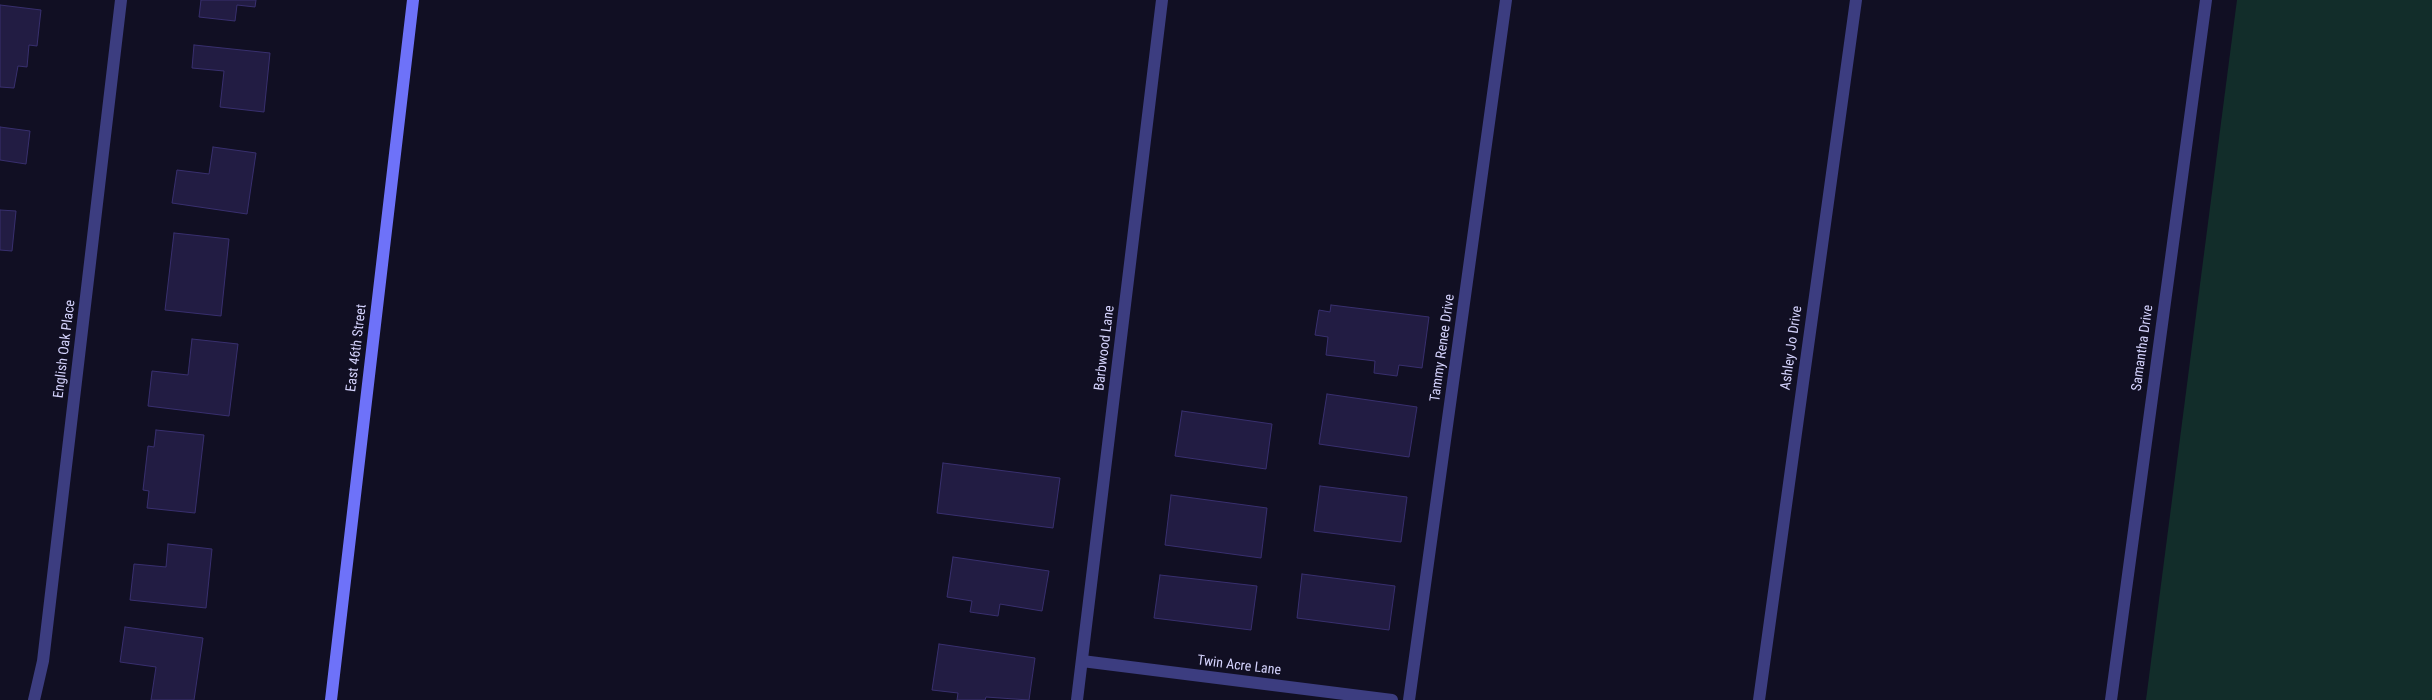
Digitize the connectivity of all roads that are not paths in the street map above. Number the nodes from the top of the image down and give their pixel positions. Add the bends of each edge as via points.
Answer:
1 (121, 0) edge
2 (413, 0) edge
3 (1162, 0) edge
4 (1506, 0) edge
5 (1856, 0) edge
6 (2206, 0) edge
7 (1082, 661) junction
8 (34, 700) edge
9 (331, 700) edge
10 (1077, 700) edge
11 (1392, 700) edge
12 (1409, 700) edge
13 (1759, 700) edge
14 (2111, 700) edge

1 - 8 street, English Oak Place via 43,662
2 - 9 street, East 46th Street
3 - 7 street, Barbwood Lane
4 - 12 street, Tammy Renee Drive
5 - 13 street, Ashley Jo Drive
6 - 14 street, Samantha Drive
7 - 10 street, Barbwood Lane
7 - 11 street, Twin Acre Lane

